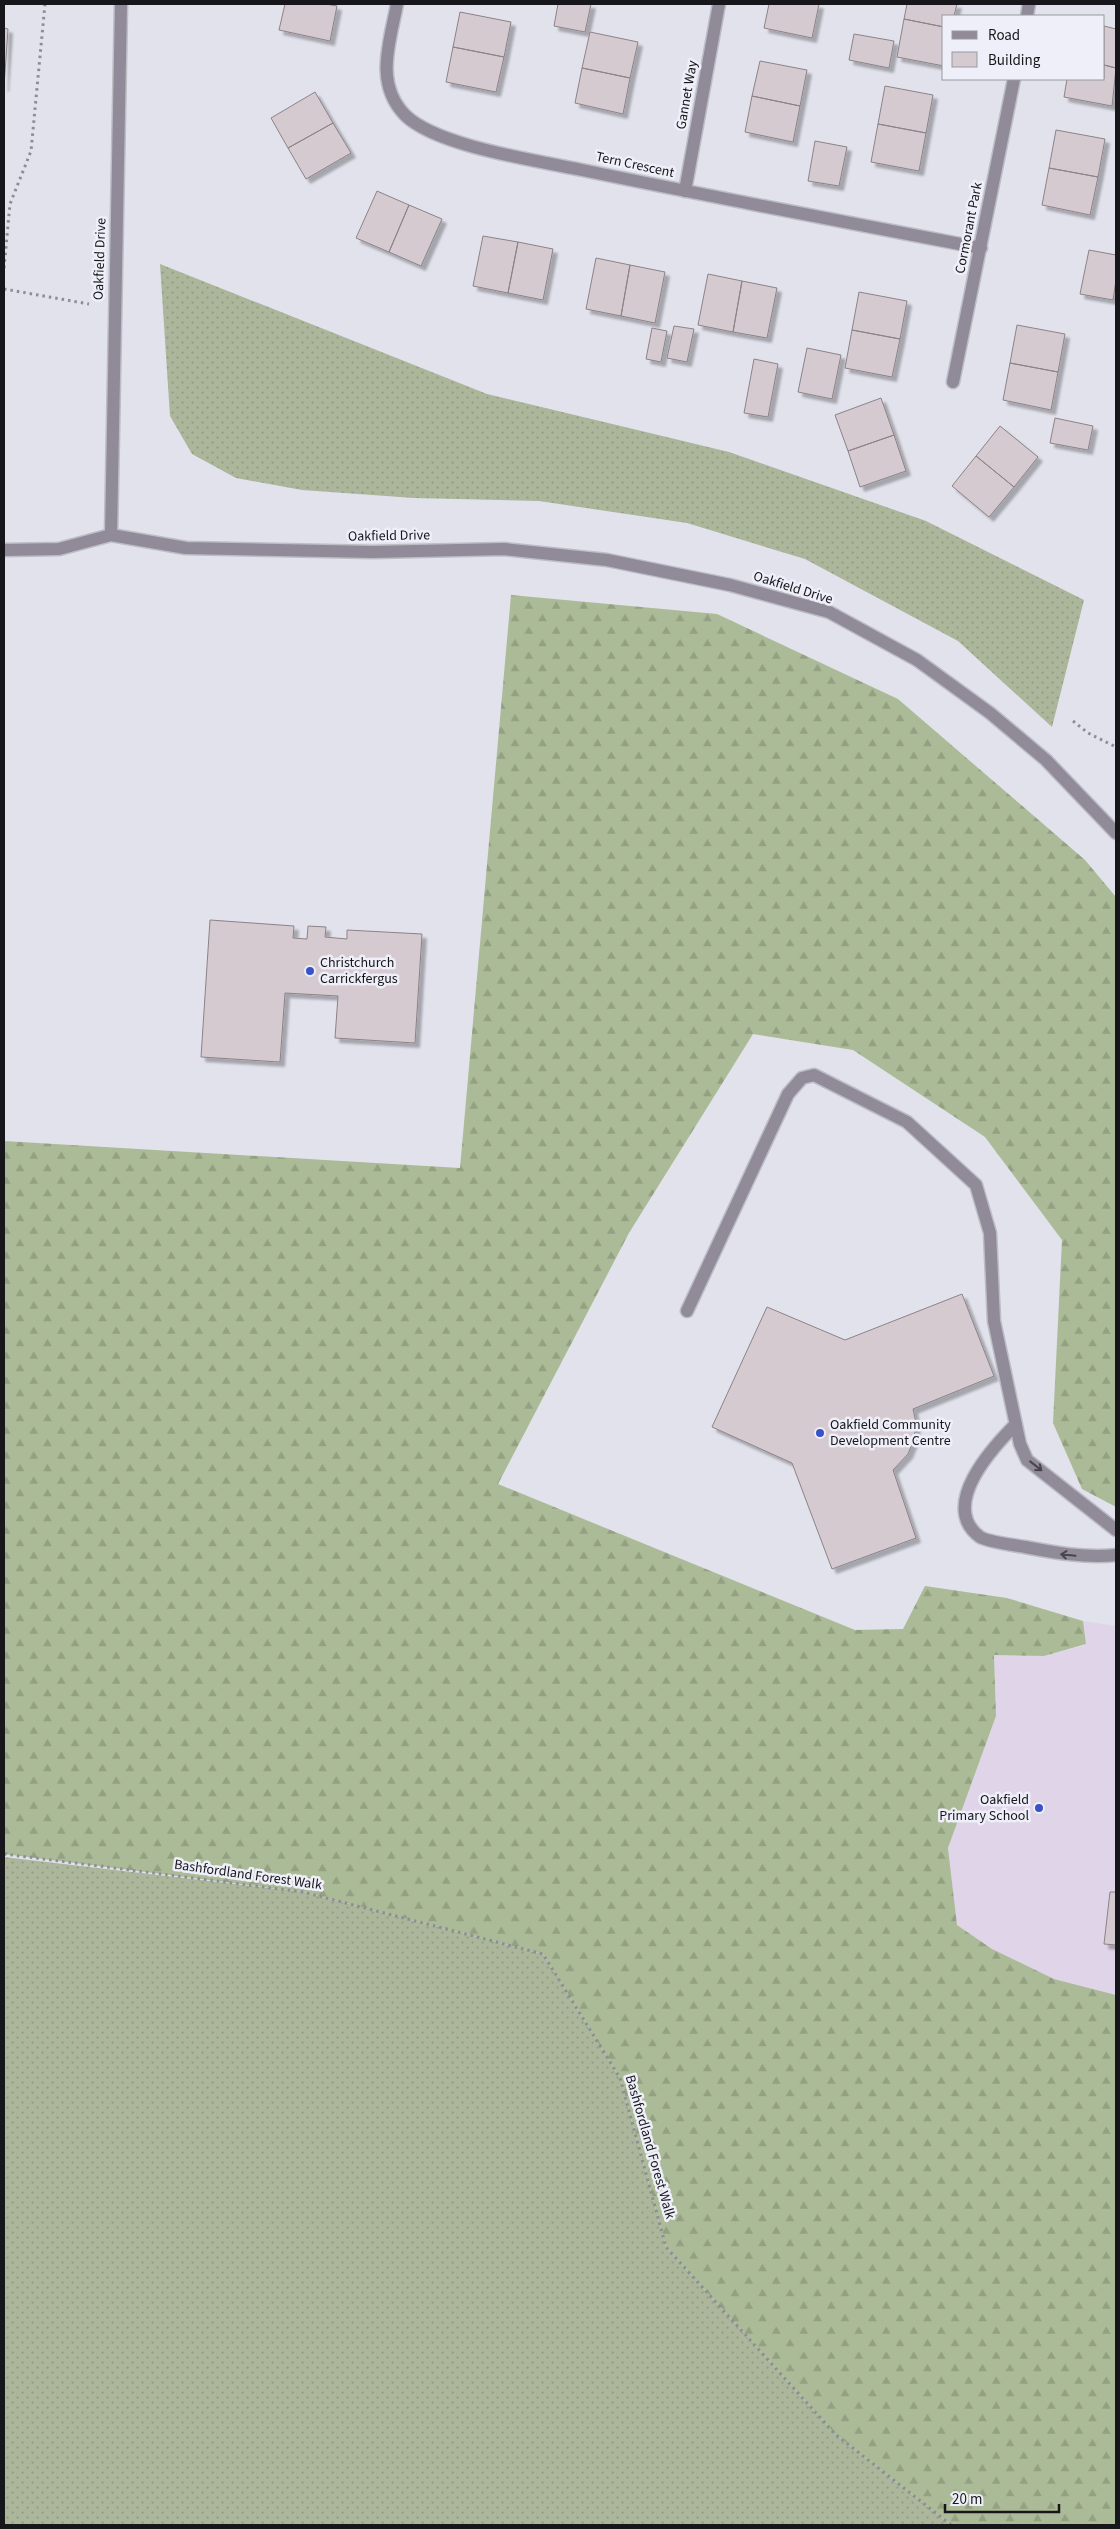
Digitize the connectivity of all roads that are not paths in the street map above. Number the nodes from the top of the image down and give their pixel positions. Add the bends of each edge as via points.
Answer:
1 (121, 4) edge
2 (397, 4) edge
3 (719, 4) edge
4 (1014, 80) edge
5 (685, 191) junction
6 (981, 248) junction
7 (953, 382) dead end
8 (111, 535) junction
9 (4, 550) edge
10 (1116, 833) edge
11 (687, 1311) dead end
12 (1016, 1424) junction
13 (1116, 1530) edge
14 (1116, 1555) edge

1 - 8 street, Oakfield Drive
2 - 5 street, Tern Crescent via 386,80 397,104 420,127 470,146
3 - 5 street, Gannet Way
4 - 6 street, Cormorant Park
5 - 6 street, Tern Crescent
6 - 7 street, Cormorant Park
8 - 9 street via 59,549
8 - 10 street, Oakfield Drive via 186,548 373,552 514,550 606,560 730,585 829,612 917,660 990,713 1046,760
11 - 12 street via 788,1094 802,1078 814,1075 907,1122 976,1185 990,1233 994,1321
12 -> 13 street via 1027,1460
14 -> 12 street via 1057,1554 981,1538 968,1524 964,1507 970,1483 990,1449

